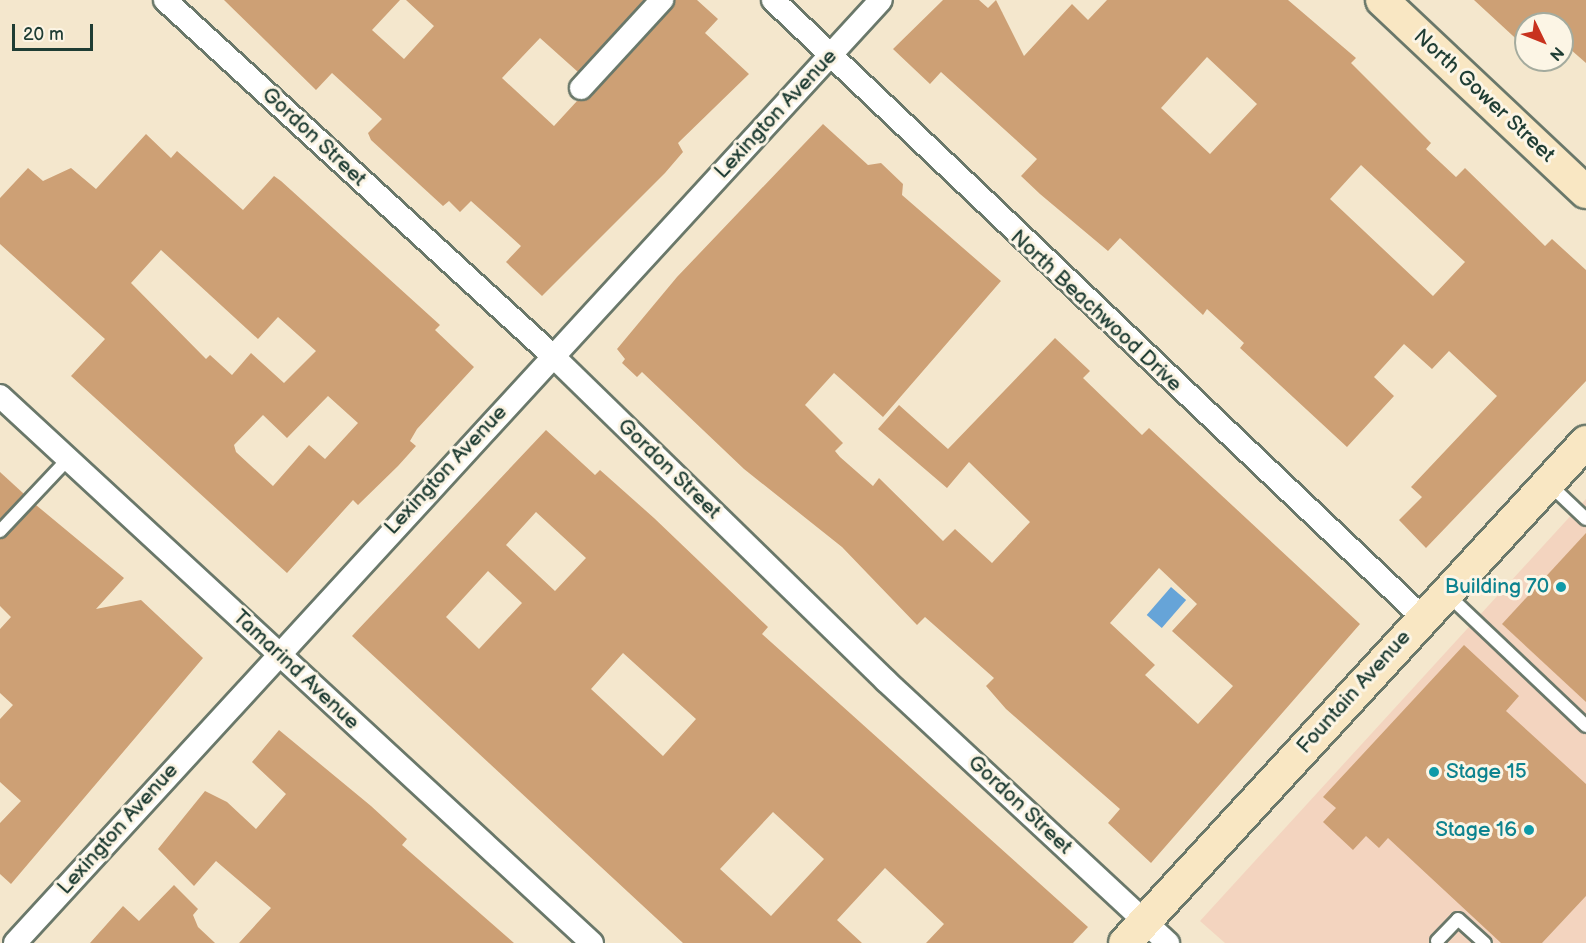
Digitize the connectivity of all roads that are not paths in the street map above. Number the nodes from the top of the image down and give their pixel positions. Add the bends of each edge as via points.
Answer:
1 (165, 0) edge
2 (662, 0) edge
3 (773, 0) edge
4 (880, 0) edge
5 (1382, 0) edge
6 (832, 53) junction
7 (581, 88) dead end
8 (1586, 192) edge
9 (553, 356) junction
10 (0, 396) edge
11 (1586, 442) edge
12 (68, 459) junction
13 (1548, 483) junction
14 (1586, 519) edge
15 (0, 531) edge
16 (1445, 592) junction
17 (1422, 617) junction
18 (277, 652) junction
19 (1586, 726) edge
20 (1135, 932) edge
21 (1437, 941) dead end
22 (15, 943) edge
23 (592, 943) edge
24 (1168, 943) edge
25 (1485, 943) edge

1 - 9 street, Gordon Street
2 - 7 street
3 - 6 street, North Beachwood Drive
4 - 6 street, Lexington Avenue
5 - 8 street, North Gower Street
6 - 9 street, Lexington Avenue
6 - 17 street, North Beachwood Drive via 949,173
9 - 18 street, Lexington Avenue
9 - 20 street, Gordon Street via 886,681
10 - 12 street, Tamarind Avenue
11 - 13 street, Fountain Avenue
12 - 15 lane
12 - 18 street, Tamarind Avenue
13 - 14 lane
13 - 16 street, Fountain Avenue
16 - 17 street, Fountain Avenue
16 - 19 lane
17 - 20 street, Fountain Avenue
18 - 22 street, Lexington Avenue
18 - 23 street, Tamarind Avenue
20 - 24 street, Gordon Street
21 - 25 lane via 1458,919

